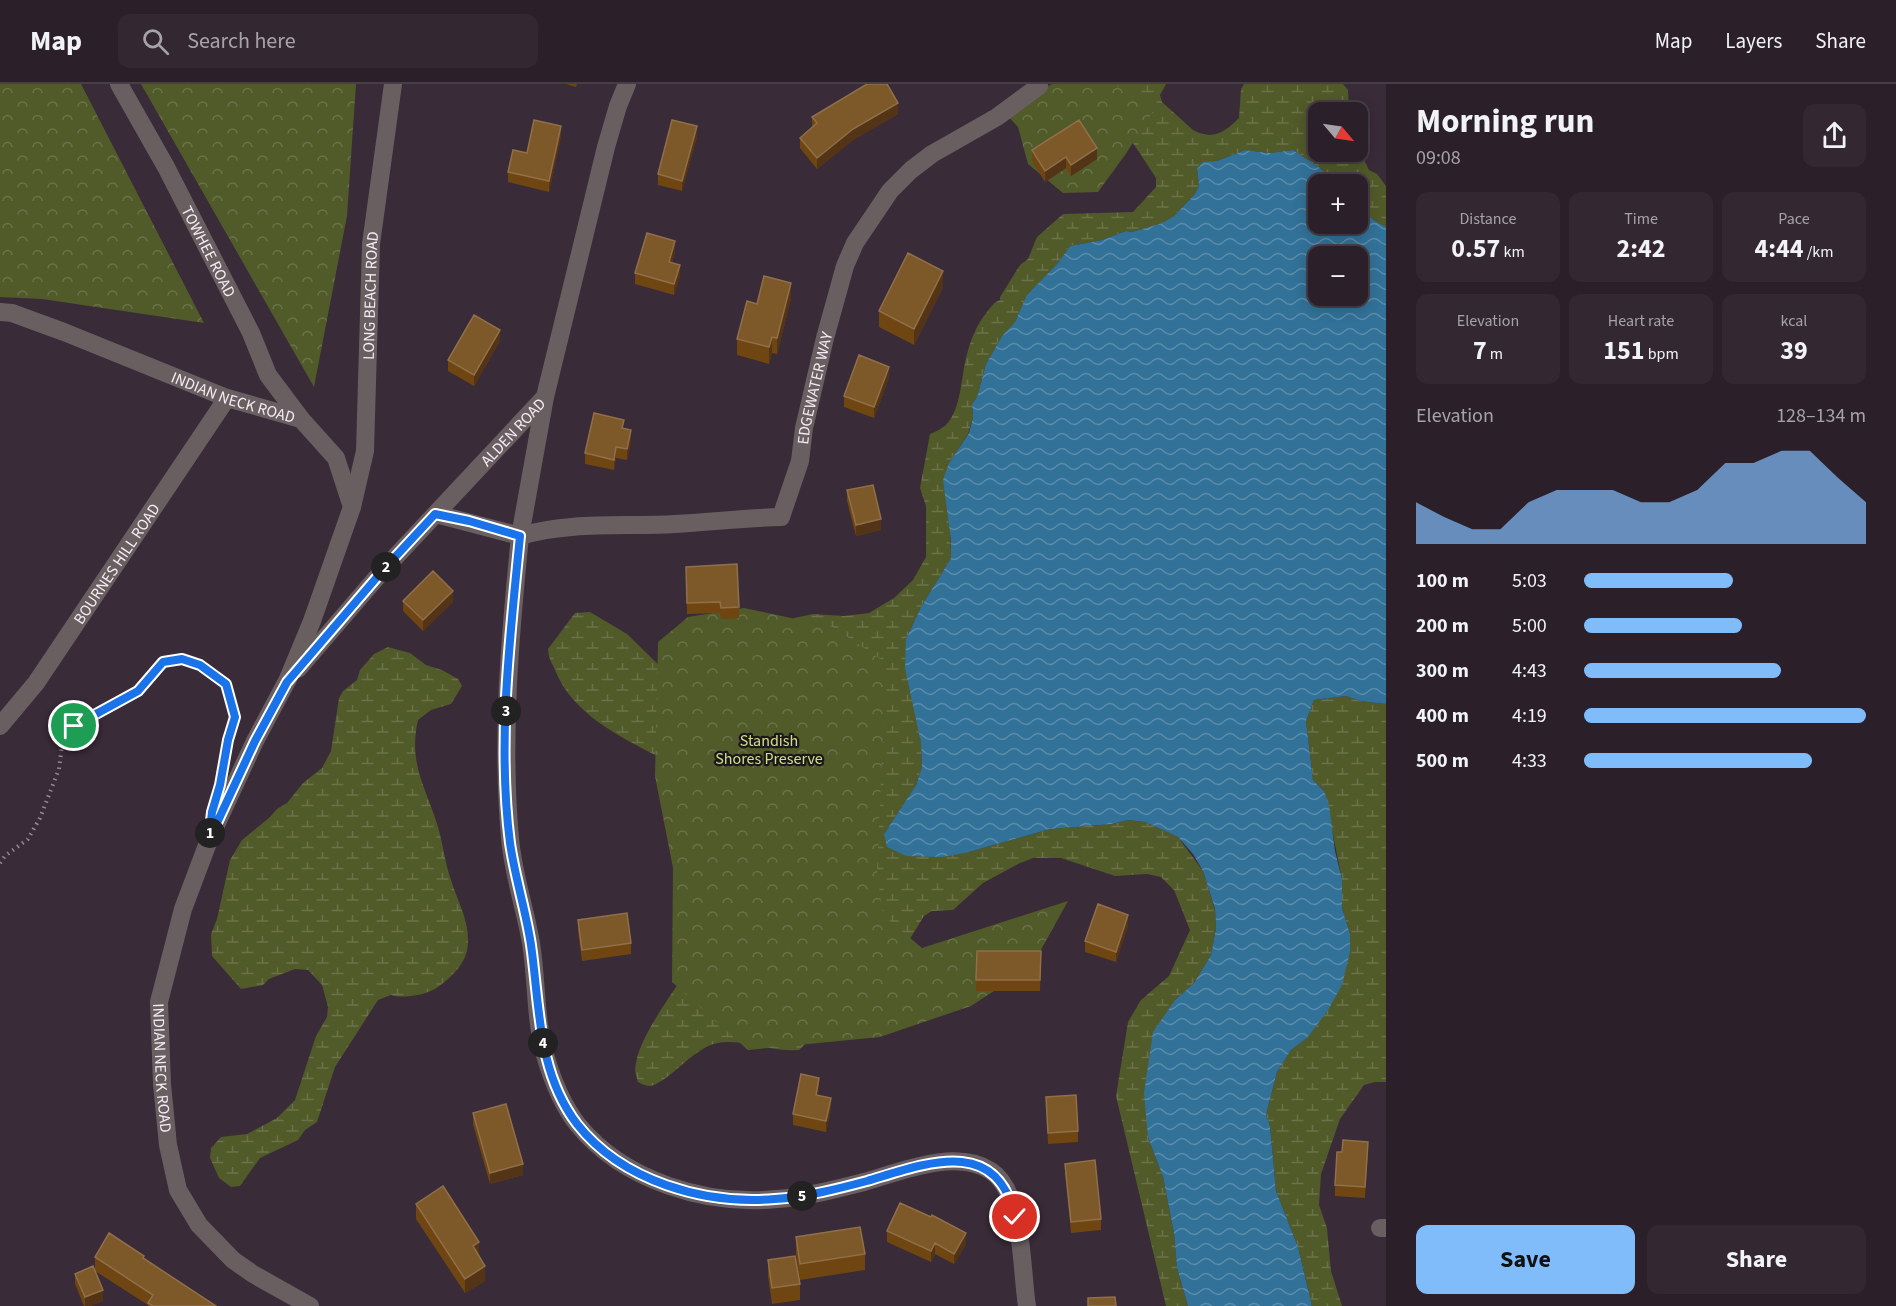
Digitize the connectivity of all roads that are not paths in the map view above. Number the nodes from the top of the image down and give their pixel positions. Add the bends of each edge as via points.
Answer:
1 (119, 84) edge
2 (393, 84) edge
3 (627, 84) edge
4 (1038, 86) dead end
5 (0, 312) edge
6 (544, 397) junction
7 (228, 398) junction
8 (301, 419) junction
9 (352, 507) junction
10 (435, 514) junction
11 (520, 536) junction
12 (287, 682) junction
13 (0, 726) edge
14 (310, 1306) edge
15 (1027, 1306) edge

1 - 8 street, TOWHEE ROAD via 251,333 268,375
2 - 9 street, LONG BEACH ROAD via 372,244 365,451
3 - 6 street, ALDEN ROAD via 603,158
4 - 11 street, EDGEWATER WAY via 997,117 911,170 890,191 855,243 825,338 800,461 781,517 590,526
5 - 7 street, INDIAN NECK ROAD via 64,332
6 - 10 street, ALDEN ROAD
6 - 11 street
7 - 8 street, INDIAN NECK ROAD
7 - 13 street, BOURNES HILL ROAD via 36,683
8 - 9 street, INDIAN NECK ROAD via 336,458
9 - 12 street, INDIAN NECK ROAD
10 - 11 street
10 - 12 street, ALDEN ROAD
11 - 15 street via 506,712 510,842 531,944 537,1017 545,1053 563,1101 576,1122 604,1151 646,1177 675,1188 727,1198 804,1196 919,1165 978,1165 991,1172 1012,1205
12 - 14 street, INDIAN NECK ROAD via 209,840 183,909 159,1002 161,1072 168,1145 178,1190 188,1208 233,1260

